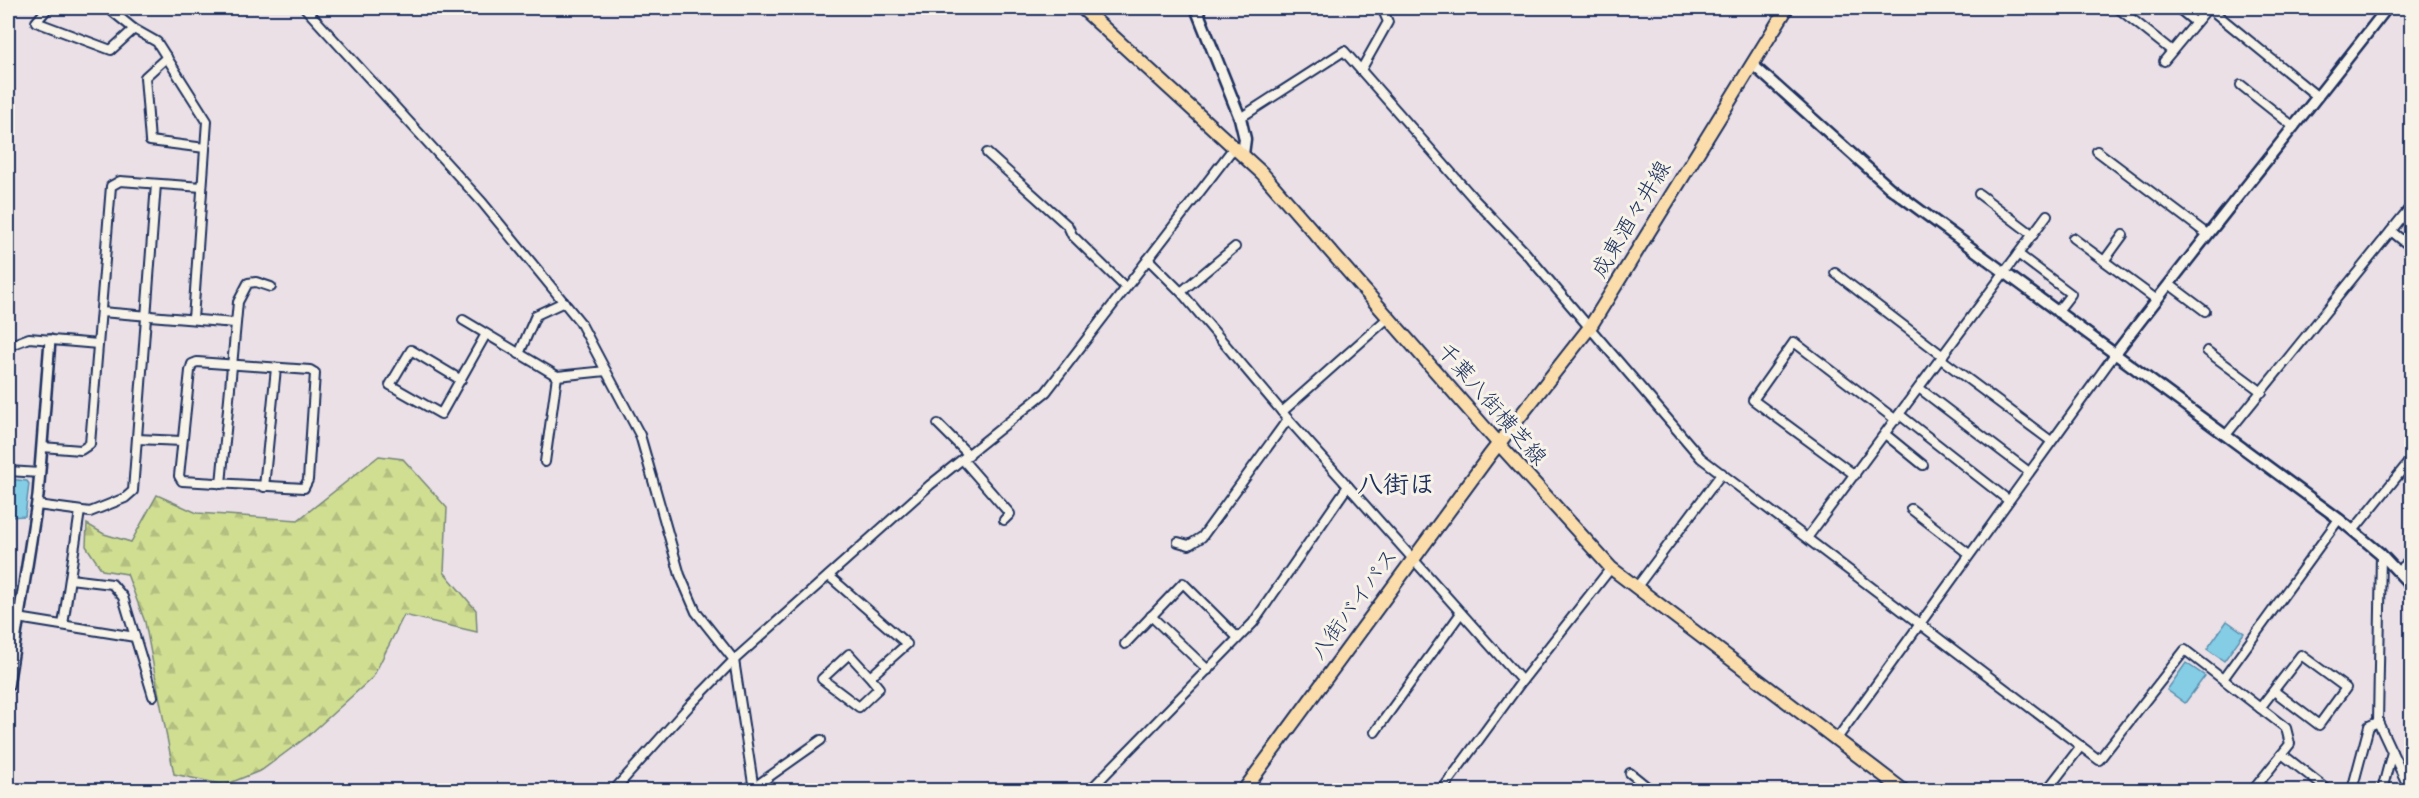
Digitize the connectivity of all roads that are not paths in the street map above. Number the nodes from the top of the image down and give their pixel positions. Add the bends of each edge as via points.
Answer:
1 (48, 8) edge
2 (108, 8) edge
3 (305, 8) edge
4 (1082, 8) edge
5 (1196, 8) edge
6 (1382, 8) edge
7 (1787, 8) edge
8 (2118, 8) edge
9 (2178, 8) edge
10 (2208, 8) edge
11 (2387, 8) edge
12 (2195, 22) junction
13 (134, 29) junction
14 (2172, 51) junction
15 (167, 57) junction
16 (2164, 61) dead end
17 (1752, 64) junction
18 (1361, 70) junction
19 (2241, 85) dead end
20 (2318, 97) junction
21 (1240, 118) junction
22 (2294, 128) junction
23 (205, 148) junction
24 (1239, 150) junction
25 (2097, 151) dead end
26 (987, 153) dead end
27 (156, 184) junction
28 (202, 187) junction
29 (1979, 194) dead end
30 (2412, 205) edge
31 (2047, 215) dead end
32 (2391, 231) junction
33 (2207, 234) junction
34 (2033, 235) junction
35 (2123, 235) dead end
36 (2073, 238) dead end
37 (1234, 247) dead end
38 (2412, 248) edge
39 (2018, 254) junction
40 (1148, 259) junction
41 (2104, 261) junction
42 (1835, 273) dead end
43 (2005, 273) junction
44 (2169, 284) junction
45 (272, 286) dead end
46 (1125, 287) junction
47 (1181, 292) junction
48 (2157, 300) junction
49 (564, 302) junction
50 (2205, 311) dead end
51 (101, 312) junction
52 (2057, 312) junction
53 (146, 316) junction
54 (1389, 317) junction
55 (193, 319) junction
56 (463, 320) dead end
57 (235, 323) junction
58 (1590, 327) junction
59 (486, 334) junction
60 (50, 340) junction
61 (98, 344) junction
62 (8, 346) edge
63 (2207, 351) dead end
64 (519, 354) junction
65 (2115, 354) junction
66 (1942, 357) junction
67 (231, 364) junction
68 (276, 368) junction
69 (606, 371) junction
70 (557, 376) junction
71 (461, 380) junction
72 (1919, 388) junction
73 (2262, 392) junction
74 (1282, 412) junction
75 (1898, 418) junction
76 (1288, 419) junction
77 (938, 424) dead end
78 (1885, 434) junction
79 (2226, 435) junction
80 (136, 439) junction
81 (182, 441) junction
82 (2051, 441) junction
83 (1499, 444) junction
84 (42, 447) junction
85 (966, 458) junction
86 (2412, 458) edge
87 (545, 462) dead end
88 (1923, 465) dead end
89 (8, 471) edge
90 (2029, 472) junction
91 (40, 473) junction
92 (1722, 474) junction
93 (1855, 475) junction
94 (222, 484) junction
95 (1348, 486) junction
96 (264, 487) junction
97 (2008, 500) junction
98 (37, 505) junction
99 (1911, 509) dead end
100 (80, 511) junction
101 (2339, 519) junction
102 (1004, 520) dead end
103 (2353, 531) junction
104 (1807, 538) junction
105 (1178, 542) dead end
106 (1969, 554) junction
107 (2381, 554) junction
108 (1413, 558) junction
109 (2412, 559) edge
110 (1611, 568) junction
111 (2398, 571) junction
112 (829, 576) junction
113 (70, 579) junction
114 (2412, 587) edge
115 (1636, 588) junction
116 (1461, 612) junction
117 (1151, 616) junction
118 (18, 618) junction
119 (1921, 624) junction
120 (63, 625) junction
121 (135, 637) junction
122 (1238, 638) junction
123 (1125, 644) dead end
124 (734, 660) junction
125 (1208, 670) junction
126 (870, 677) junction
127 (2223, 680) junction
128 (1522, 681) junction
129 (8, 686) edge
130 (2274, 691) junction
131 (153, 696) dead end
132 (2260, 708) junction
133 (2378, 722) junction
134 (1376, 732) dead end
135 (821, 740) dead end
136 (1836, 740) junction
137 (2081, 746) junction
138 (2392, 752) junction
139 (2282, 754) junction
140 (1630, 773) dead end
141 (753, 789) edge
142 (614, 790) edge
143 (1090, 790) edge
144 (1244, 790) edge
145 (1442, 790) edge
146 (1651, 790) edge
147 (1903, 790) edge
148 (2047, 790) edge
149 (2253, 790) edge
150 (2328, 790) edge
151 (2352, 790) edge
152 (2382, 790) edge
153 (2410, 790) edge

1 - 13 street via 36,22 111,51
2 - 13 street
3 - 49 street via 482,202
4 - 24 main road, 千葉八街横芝線
5 - 21 main road
6 - 18 street via 1388,22
7 - 17 main road, 成東酒々井線
8 - 14 street
9 - 12 street
10 - 12 street
10 - 20 street
11 - 20 street
12 - 14 street
13 - 15 street via 157,42
14 - 16 street
15 - 23 street via 207,121
15 - 23 street via 145,77 150,141
17 - 43 street via 1890,188
17 - 58 main road, 成東酒々井線
18 - 21 street via 1344,51
18 - 58 street
19 - 22 street
20 - 22 street
21 - 24 main road via 1245,140
22 - 33 street
23 - 28 street
24 - 40 street
24 - 54 main road, 千葉八街横芝線
25 - 33 street
26 - 46 street via 1068,226 1072,235
27 - 28 street
27 - 51 street via 120,182 111,186
27 - 53 street
28 - 55 street
29 - 34 street
30 - 32 street
31 - 34 street
32 - 38 street
32 - 73 street
33 - 44 street
34 - 39 street
35 - 41 street
36 - 41 street
37 - 47 street
39 - 43 street
39 - 52 street via 2071,294
40 - 46 street
40 - 47 street
41 - 48 street
42 - 66 street
43 - 52 street
43 - 66 street
44 - 48 street
44 - 50 street
45 - 57 street via 248,283 238,302
46 - 85 street via 1046,392
47 - 74 street
48 - 65 street
49 - 64 street via 536,315
49 - 69 street via 580,322
51 - 53 street
51 - 61 street
52 - 65 street
53 - 55 street
53 - 80 street
54 - 74 street
54 - 83 main road, 千葉八街横芝線
55 - 57 street
56 - 59 street
57 - 67 street
58 - 83 main road, 成東酒々井線
58 - 92 street via 1679,434
59 - 64 street
59 - 71 street
60 - 61 street
60 - 62 street via 29,338
60 - 84 street
61 - 84 street via 90,444 81,450
63 - 73 street
64 - 70 street
65 - 79 street
65 - 82 street
66 - 72 street
66 - 82 street
67 - 68 street
67 - 81 street via 192,364
67 - 94 street
68 - 96 street
68 - 96 street via 315,373 309,480 299,489
69 - 70 street
69 - 124 street via 640,435 680,575 696,612
70 - 87 street
71 - 71 street via 441,414 390,385 411,350
72 - 75 street
72 - 90 street
73 - 79 street
74 - 76 street
75 - 78 street
75 - 93 street via 1794,342 1753,400
75 - 97 street
76 - 95 street
76 - 105 street via 1202,537 1190,545
77 - 85 street
78 - 88 street
78 - 93 street
79 - 101 street
80 - 81 street
80 - 100 street via 133,491 90,512
81 - 94 street via 182,481
82 - 90 street
83 - 108 main road, 八街バイパス
83 - 110 main road, 千葉八街横芝線
84 - 91 street
85 - 102 street via 1010,514
85 - 112 street via 930,485
86 - 103 street
89 - 91 street
90 - 97 street
91 - 98 street
92 - 104 street
92 - 115 street
93 - 104 street
94 - 96 street
95 - 108 street
95 - 122 street via 1253,623
97 - 106 street
98 - 100 street
98 - 118 street
99 - 106 street
100 - 113 street
101 - 103 street
101 - 127 street
103 - 107 street
104 - 119 street
106 - 119 street
107 - 111 street
107 - 133 street
108 - 116 street
108 - 144 main road, 八街バイパス
109 - 111 street
110 - 115 main road, 千葉八街横芝線
110 - 128 street
111 - 114 street
112 - 124 street
112 - 126 street via 907,644
113 - 120 street
113 - 121 street via 112,584 128,608
115 - 136 main road, 千葉八街横芝線
116 - 128 street
116 - 134 street
117 - 122 street via 1183,583
117 - 123 street
117 - 125 street
118 - 120 street
118 - 129 street
119 - 136 street
119 - 137 street
120 - 121 street
121 - 131 street
122 - 125 street
124 - 141 street
124 - 142 street
125 - 143 street
126 - 126 street via 849,654 822,679 859,707 879,688
127 - 132 street
127 - 137 street via 2185,650 2099,760
128 - 145 street
130 - 130 street via 2301,655 2346,688 2319,725
130 - 132 street
132 - 139 street via 2286,728 2290,744
133 - 138 street
133 - 151 street via 2369,726
135 - 141 street
136 - 147 main road, 千葉八街横芝線
137 - 148 street
138 - 152 street
138 - 153 street
139 - 149 street
139 - 150 street
140 - 146 street

